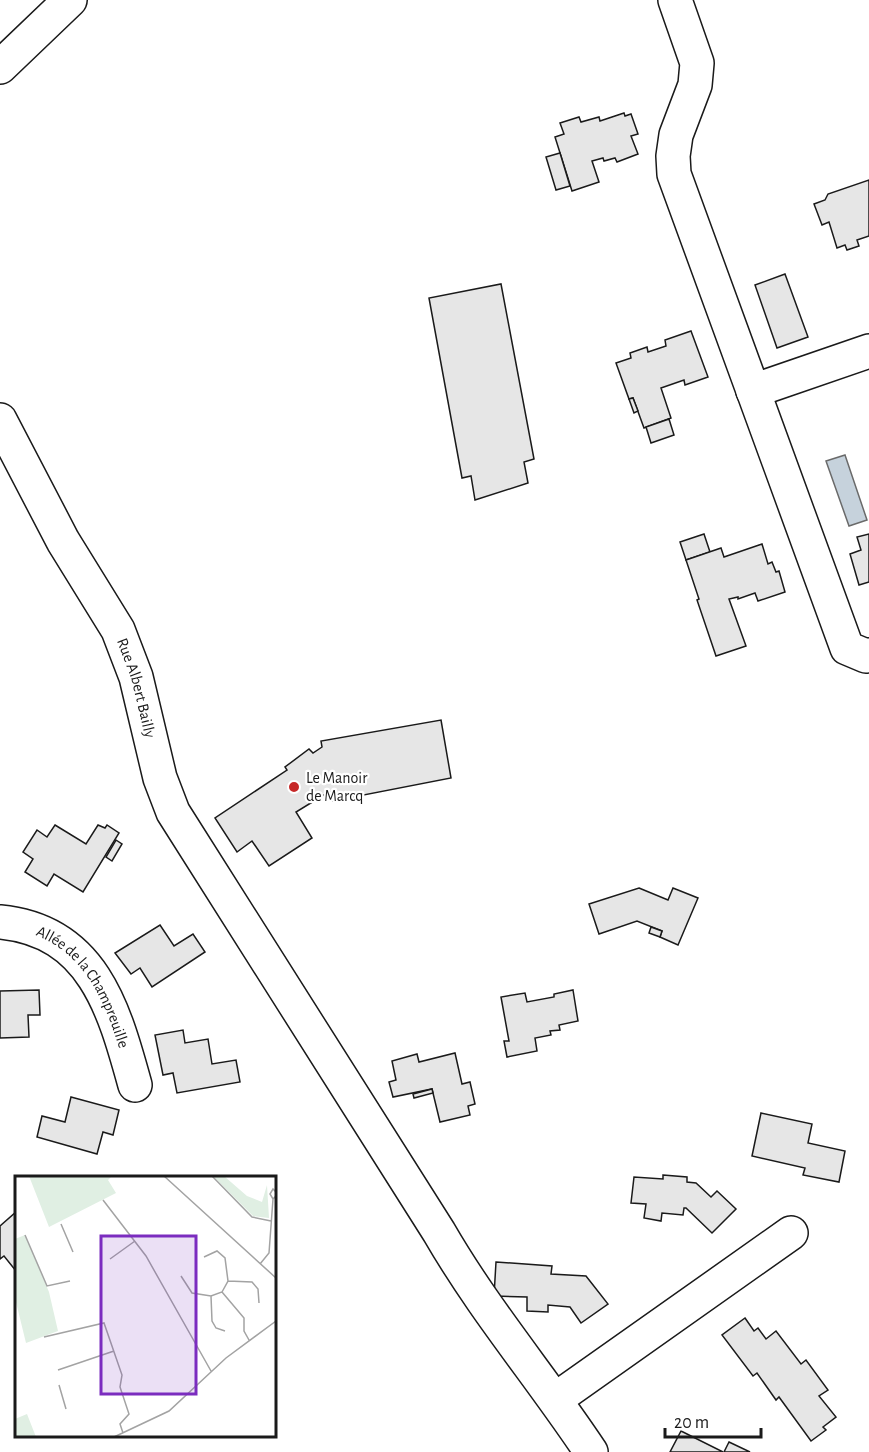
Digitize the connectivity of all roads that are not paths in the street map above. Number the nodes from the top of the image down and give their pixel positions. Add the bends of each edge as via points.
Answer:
1 (70, 0) edge
2 (675, 0) edge
3 (0, 67) edge
4 (869, 351) edge
5 (753, 391) junction
6 (0, 420) edge
7 (869, 655) edge
8 (0, 922) edge
9 (135, 1085) dead end
10 (791, 1233) dead end
11 (556, 1399) junction
12 (591, 1452) edge

1 - 3 street
2 - 5 street via 697,63 694,85 675,135 675,174
4 - 5 street
5 - 7 street via 847,648
6 - 11 street, Rue Albert Bailly via 63,541 118,630 136,677 160,778 173,812 460,1269
8 - 9 street, Allée de la Champreuille via 32,928 49,936 94,975 113,1010
10 - 11 street
11 - 12 street, Rue Albert Bailly

